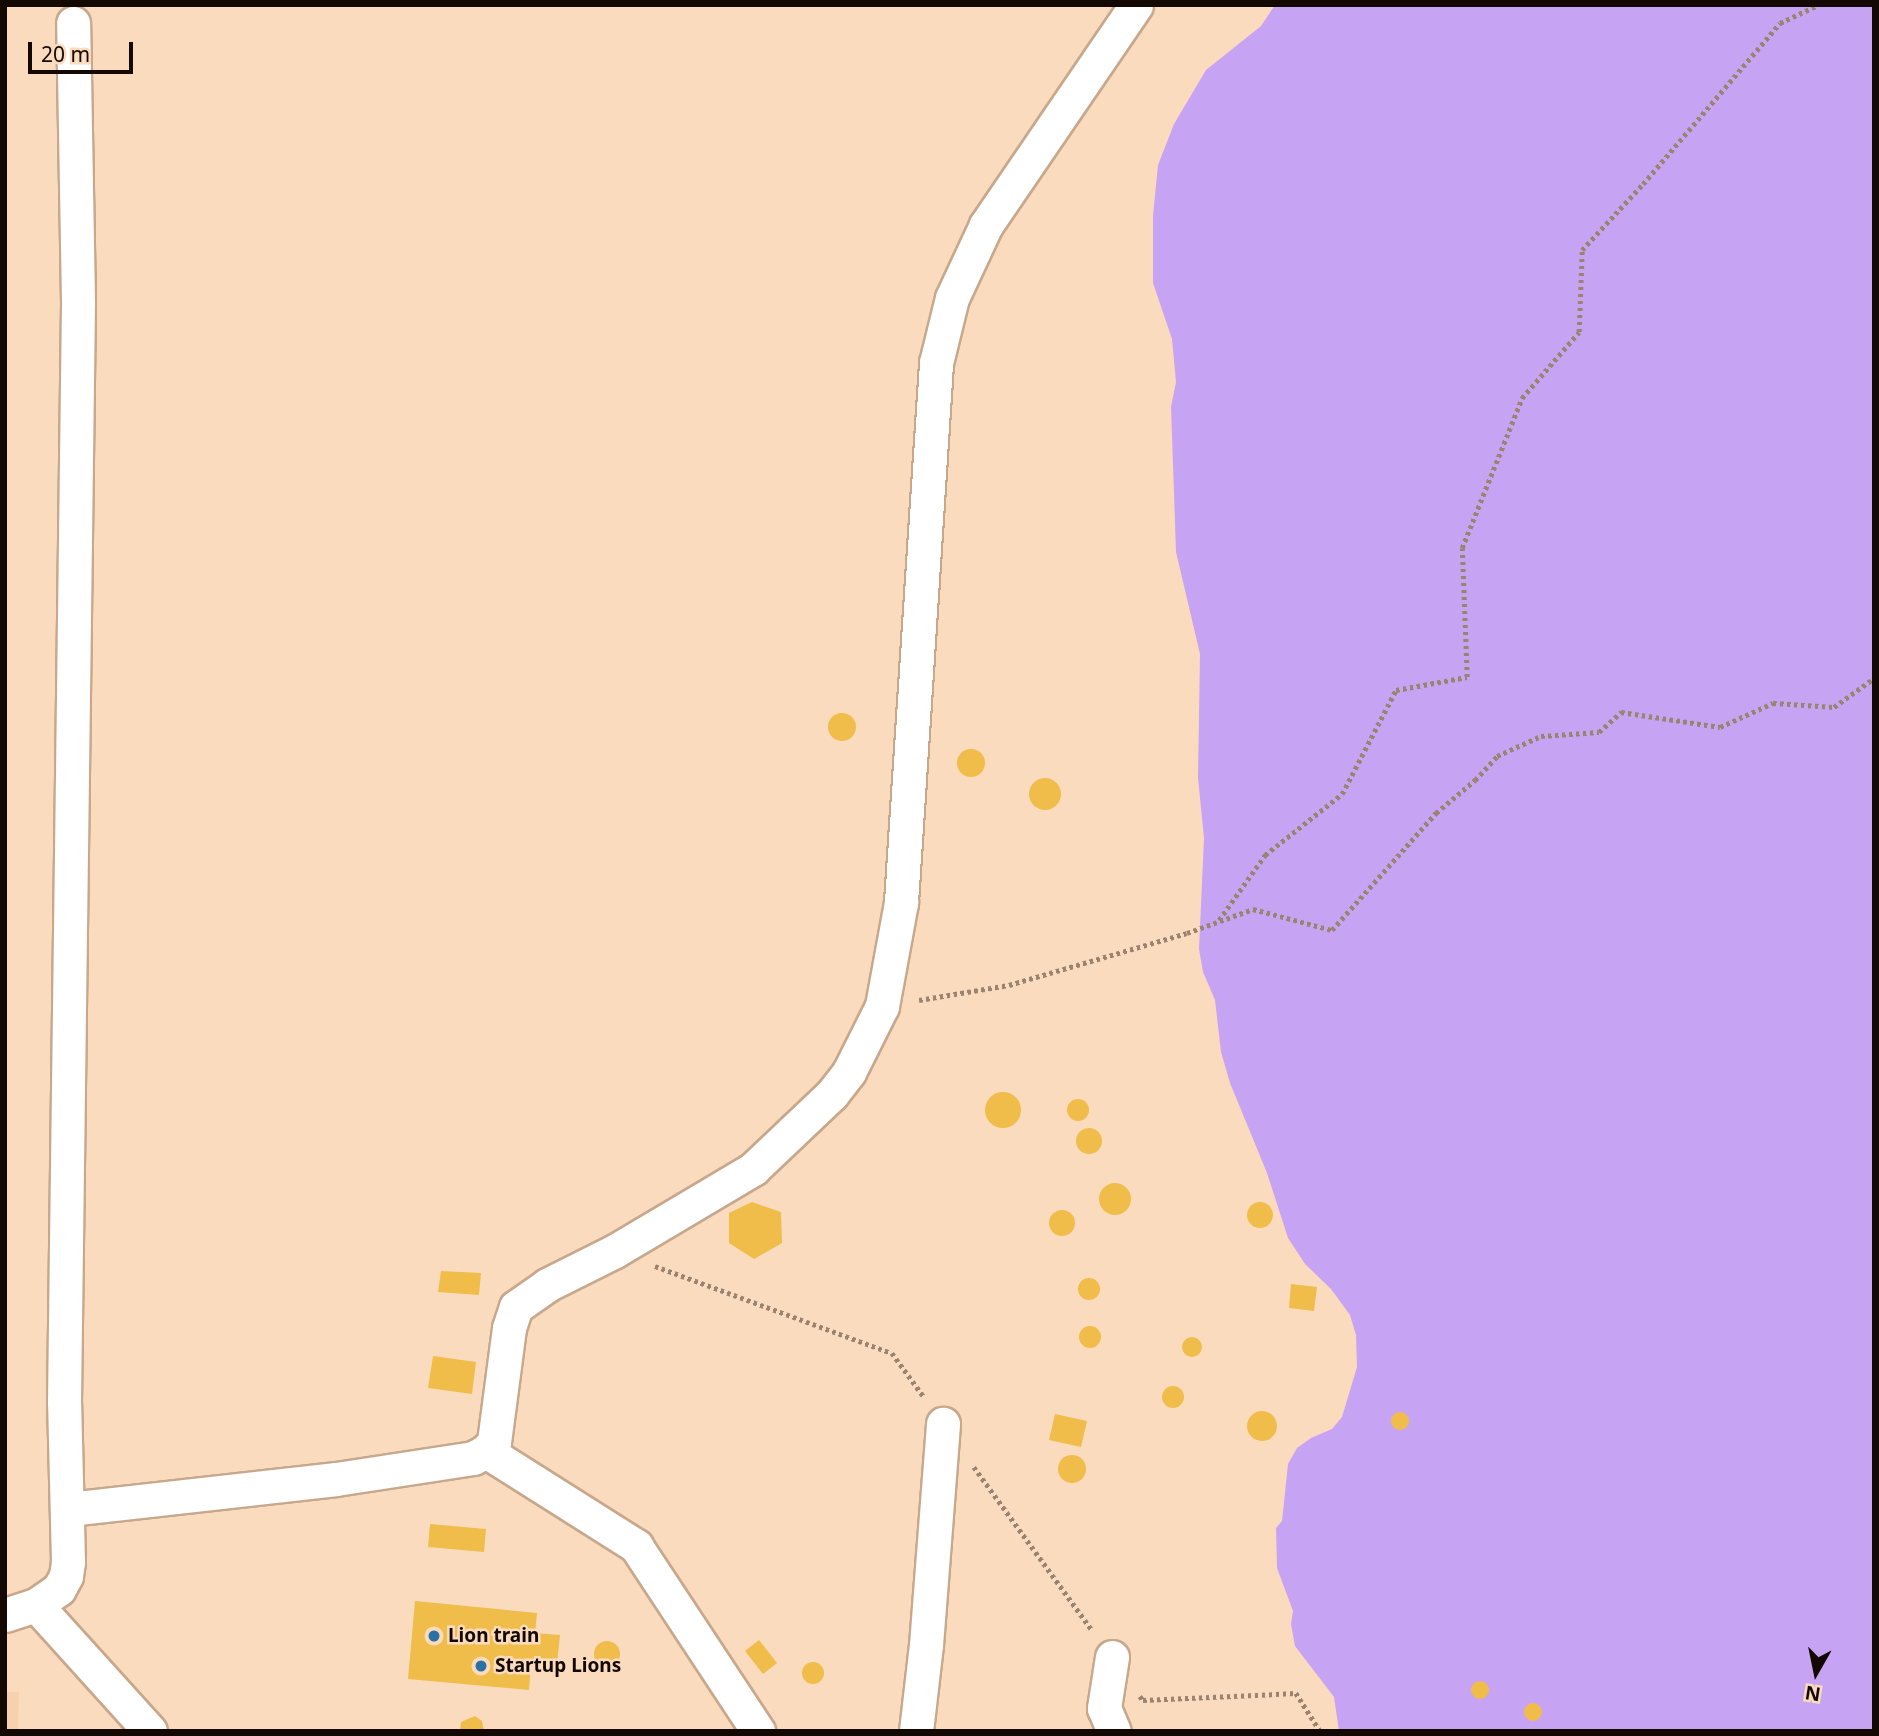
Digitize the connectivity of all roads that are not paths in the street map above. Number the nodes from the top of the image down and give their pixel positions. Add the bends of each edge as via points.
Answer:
1 (1136, 5) edge
2 (73, 23) dead end
3 (943, 1424) road end
4 (486, 1451) junction
5 (69, 1509) junction
6 (20, 1610) edge
7 (1112, 1657) road end
8 (150, 1731) edge
9 (758, 1731) edge
10 (916, 1731) edge
11 (1114, 1731) edge

1 - 4 street via 986,225 952,298 936,363 901,902 882,1006 849,1072 772,1152 717,1193 547,1284 516,1307 509,1328 494,1442
2 - 5 street via 78,301 64,1402
3 - 10 street
4 - 5 street via 472,1458 336,1479
4 - 9 street via 636,1546
5 - 6 street via 66,1576 59,1589
6 - 8 street
7 - 11 street via 1104,1708

